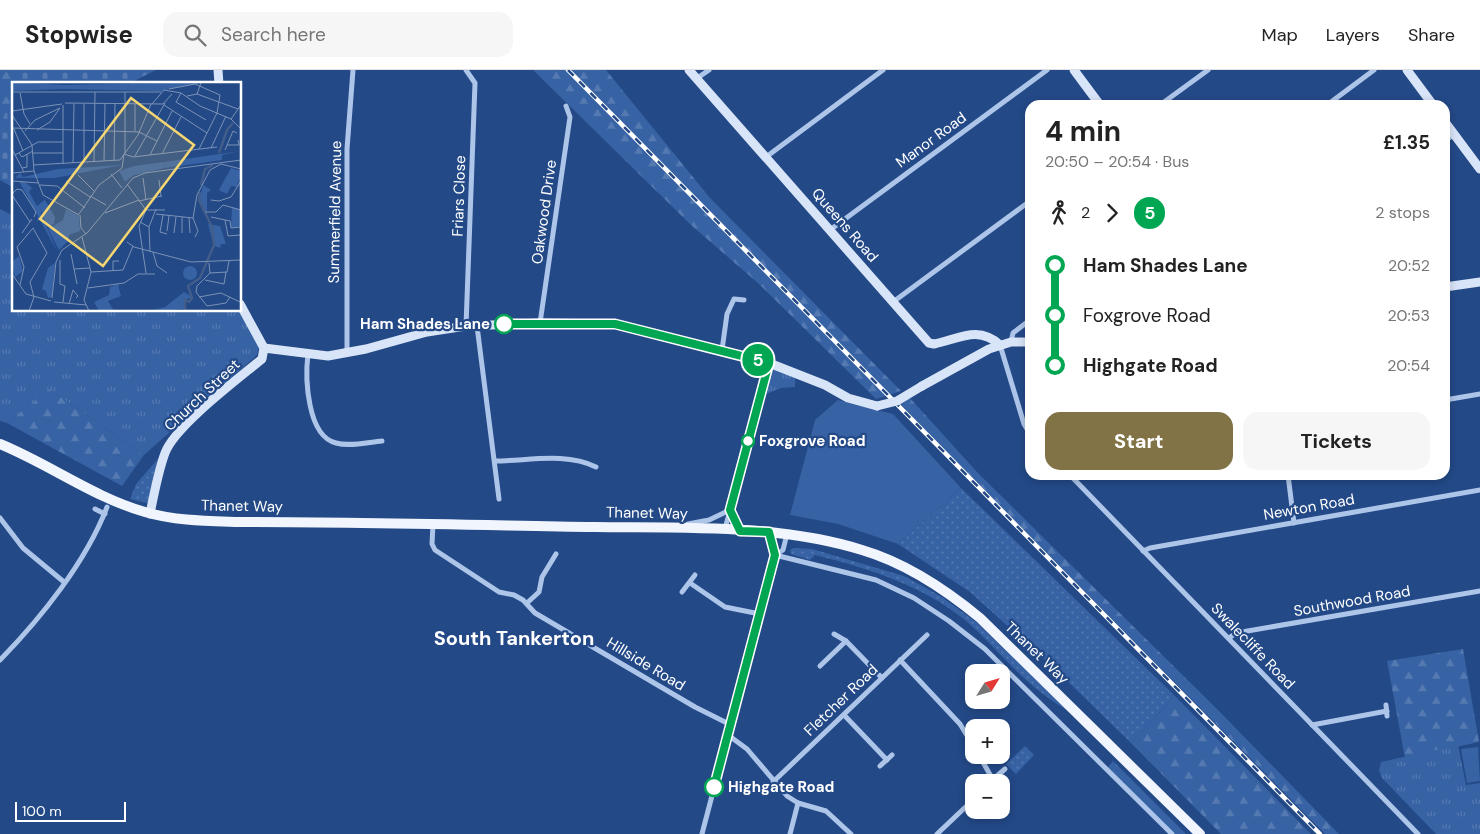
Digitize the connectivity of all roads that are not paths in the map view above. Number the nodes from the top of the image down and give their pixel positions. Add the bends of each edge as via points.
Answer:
1 (353, 70) edge
2 (466, 70) edge
3 (689, 70) edge
4 (709, 70) edge
5 (883, 70) edge
6 (1047, 70) edge
7 (1074, 70) edge
8 (1208, 70) edge
9 (1374, 70) edge
10 (1407, 70) edge
11 (696, 79) junction
12 (1096, 100) edge
13 (1167, 100) edge
14 (1334, 100) edge
15 (1429, 100) edge
16 (566, 106) dead end
17 (1450, 129) edge
18 (1454, 134) junction
19 (1450, 137) edge
20 (766, 157) junction
21 (1480, 169) edge
22 (1025, 205) edge
23 (830, 230) junction
24 (1480, 282) edge
25 (1450, 287) edge
26 (744, 300) dead end
27 (893, 302) junction
28 (241, 306) edge
29 (540, 323) junction
30 (1025, 324) edge
31 (466, 326) junction
32 (477, 326) junction
33 (1011, 342) junction
34 (1025, 342) edge
35 (1000, 344) junction
36 (264, 348) junction
37 (722, 350) junction
38 (308, 354) junction
39 (347, 354) junction
40 (769, 363) junction
41 (1480, 394) edge
42 (1450, 399) edge
43 (1025, 426) edge
44 (382, 441) dead end
45 (0, 444) edge
46 (495, 461) junction
47 (596, 467) dead end
48 (1075, 480) edge
49 (1289, 480) edge
50 (1480, 490) edge
51 (499, 499) dead end
52 (107, 507) dead end
53 (95, 509) dead end
54 (730, 510) junction
55 (105, 514) junction
56 (150, 514) junction
57 (0, 518) edge
58 (1294, 523) junction
59 (433, 524) junction
60 (672, 528) junction
61 (725, 530) junction
62 (740, 531) junction
63 (769, 532) junction
64 (787, 534) junction
65 (1143, 551) junction
66 (556, 554) dead end
67 (775, 555) junction
68 (695, 575) dead end
69 (64, 582) junction
70 (690, 583) junction
71 (1480, 591) edge
72 (682, 592) dead end
73 (526, 604) junction
74 (760, 614) junction
75 (834, 634) dead end
76 (927, 635) dead end
77 (1229, 638) junction
78 (846, 641) junction
79 (0, 660) edge
80 (900, 660) junction
81 (820, 666) dead end
82 (882, 678) junction
83 (1387, 711) dead end
84 (844, 715) junction
85 (731, 725) junction
86 (1312, 725) junction
87 (965, 732) edge
88 (728, 735) junction
89 (892, 755) dead end
90 (887, 760) junction
91 (880, 766) dead end
92 (1005, 769) dead end
93 (1000, 774) edge
94 (773, 782) junction
95 (798, 803) junction
96 (965, 808) edge
97 (702, 834) edge
98 (790, 834) edge
99 (851, 834) edge
100 (937, 834) edge
101 (1172, 834) edge
102 (1200, 834) edge
103 (1418, 834) edge

1 - 39 street, Summerfield Avenue via 347,149
2 - 31 street, Friars Close via 476,84
3 - 11 street, Queens Road
4 - 11 street
5 - 20 street
6 - 23 street, Manor Road
7 - 12 street
8 - 13 street
9 - 14 street
10 - 15 street
11 - 20 street, Queens Road
16 - 29 street, Oakwood Drive via 570,117
17 - 18 street
18 - 19 street
18 - 21 street
20 - 23 street, Queens Road
22 - 27 street
23 - 27 street, Queens Road
24 - 25 street
26 - 37 street via 734,299 727,314
27 - 35 street, Queens Road via 929,343 976,333
28 - 36 street
29 - 32 street
29 - 37 street via 615,324
30 - 33 street via 1013,333
31 - 32 street
31 - 39 street via 427,332
32 - 46 street
33 - 34 street
33 - 35 street
35 - 40 street, bridge via 896,401 877,406 848,398
35 - 43 street
36 - 38 street
36 - 56 street, Church Street via 262,359 173,439 165,452
37 - 40 street
38 - 39 street
38 - 44 street via 306,374 315,422 323,436 341,444
40 - 54 street
41 - 42 street
45 - 56 main road, Thanet Way
46 - 47 street via 562,458
46 - 51 street
48 - 65 street, Swalecliffe Road
49 - 58 street
50 - 58 street, Newton Road
52 - 55 street
53 - 55 street
54 - 60 street via 709,520
54 - 61 street
54 - 62 street
55 - 69 street via 90,544
56 - 59 main road, Thanet Way via 212,521
57 - 69 street via 22,548
58 - 65 street, Newton Road
59 - 60 main road, Thanet Way
59 - 73 street, Hillside Road via 432,544 435,550 499,592 514,595
60 - 61 main road, Thanet Way
61 - 62 main road, Thanet Way
62 - 63 main road, Thanet Way
63 - 64 main road, Thanet Way
63 - 67 street
64 - 67 street via 783,550
64 - 102 main road, Thanet Way via 864,550 910,569 946,592 986,624
65 - 77 street, Swalecliffe Road
66 - 73 street via 542,577 539,592
67 - 74 street
67 - 101 street via 876,580 949,620 985,649
68 - 70 street
69 - 79 street
70 - 72 street
70 - 74 street via 725,608
71 - 77 street, Southwood Road via 1236,633
73 - 85 street, Hillside Road via 535,613
74 - 85 street
75 - 78 street
76 - 80 street, Fletcher Road
77 - 86 street, Swalecliffe Road
78 - 81 street
78 - 82 street
80 - 82 street, Fletcher Road
80 - 87 street
82 - 84 street, Fletcher Road
83 - 86 street
84 - 90 street
84 - 94 street, Fletcher Road
85 - 88 street
86 - 103 street, Swalecliffe Road
88 - 94 street via 747,749
88 - 97 street
89 - 90 street
90 - 91 street
92 - 93 street
94 - 95 street
95 - 98 street
95 - 99 street via 826,812
96 - 100 street

